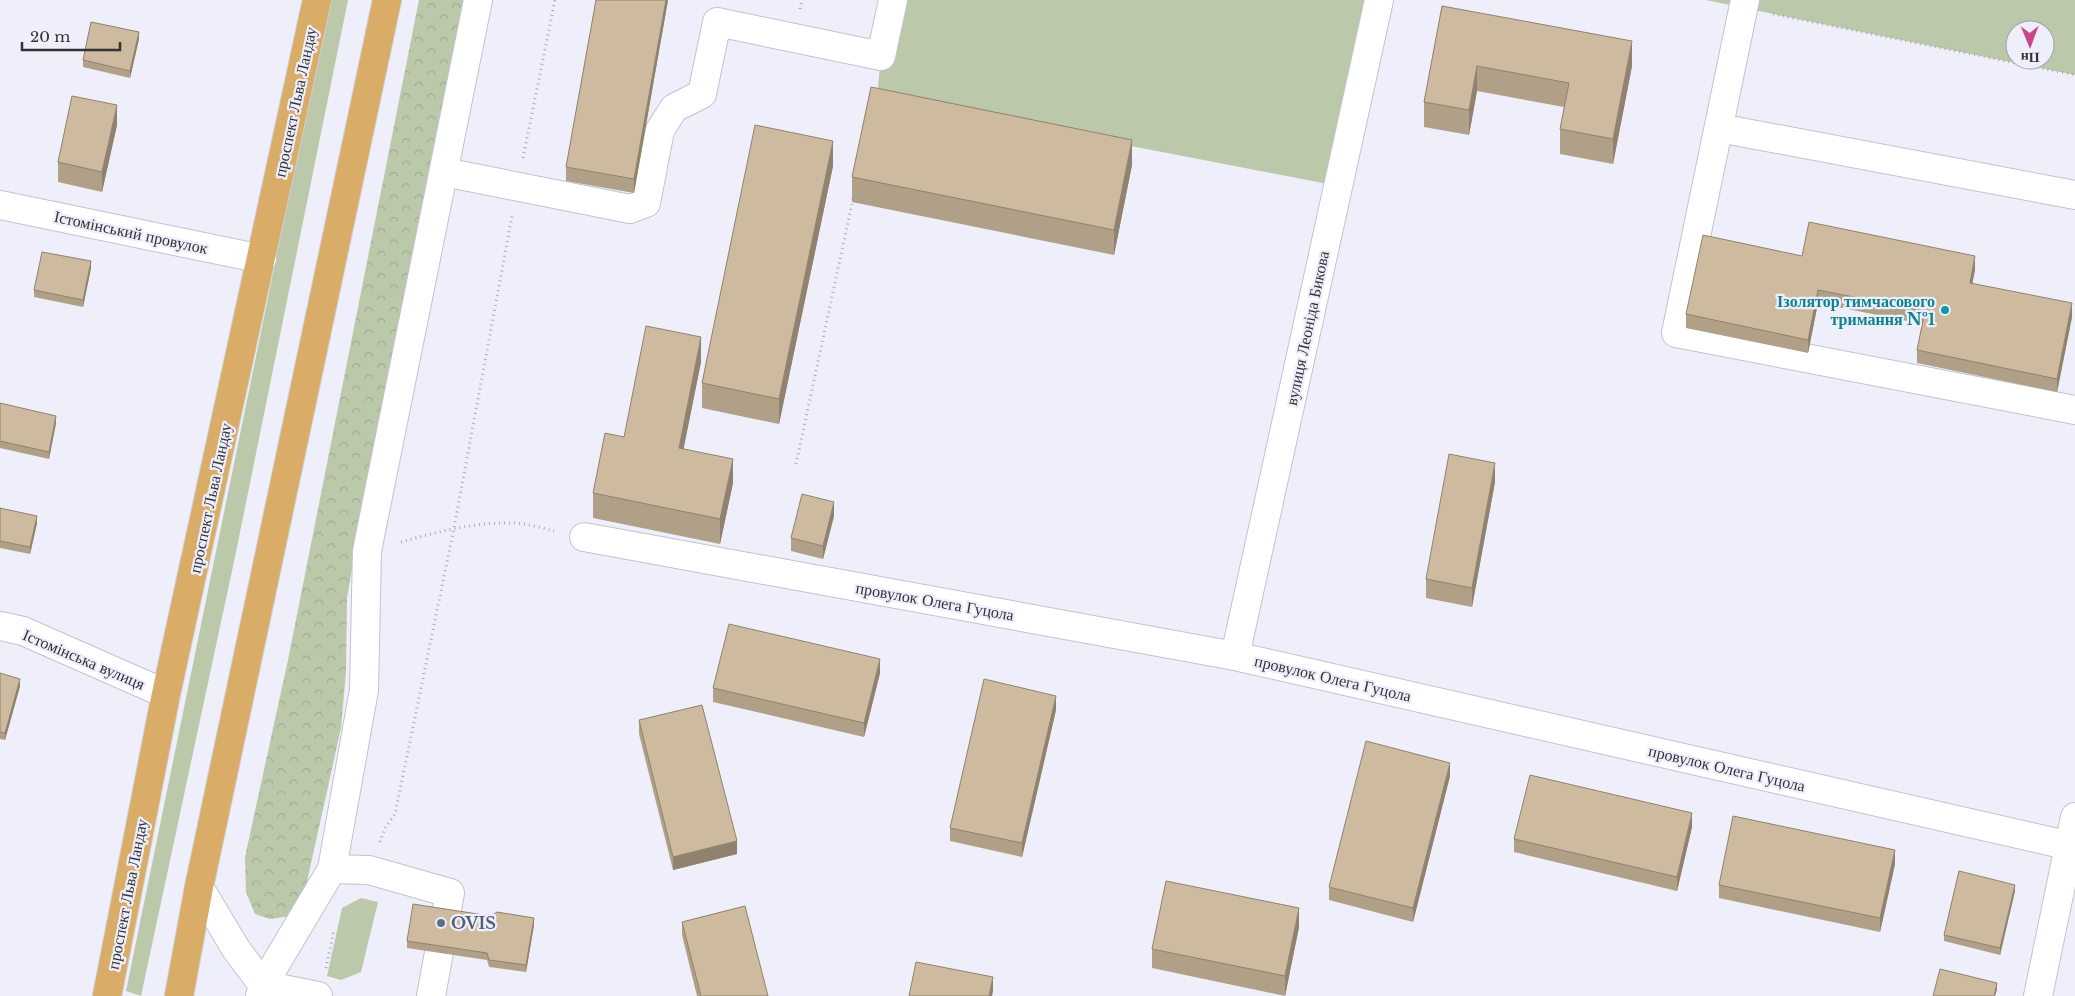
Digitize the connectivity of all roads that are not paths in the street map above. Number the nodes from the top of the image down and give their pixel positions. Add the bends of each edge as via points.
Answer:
1 (316, 0) edge
2 (387, 0) edge
3 (478, 0) edge
4 (893, 0) edge
5 (1379, 0) edge
6 (1745, 4) edge
7 (1719, 128) junction
8 (444, 172) junction
9 (2075, 195) edge
10 (0, 205) edge
11 (262, 259) junction
12 (2075, 410) edge
13 (584, 537) road end
14 (0, 626) edge
15 (1235, 656) junction
16 (166, 694) junction
17 (2075, 817) edge
18 (2072, 847) edge
19 (332, 869) junction
20 (199, 887) junction
21 (262, 990) edge
22 (310, 994) edge
23 (107, 996) edge
24 (179, 996) edge
25 (431, 996) edge
26 (2038, 996) edge

1 - 11 main road, проспект Льва Ландау
2 - 20 main road
3 - 8 street
4 - 8 street via 881,56 717,22 702,94 674,108 660,130 646,203 630,209
5 - 15 street, вулиця Леоніда Бикова
6 - 7 street
7 - 9 street
7 - 12 street via 1676,333
8 - 19 street via 366,551 364,690
10 - 11 street, Істомінський провулок
11 - 16 main road, проспект Льва Ландау
13 - 15 street, провулок Олега Гуцола
14 - 16 street, Істомінська вулиця via 24,631
15 - 18 street, провулок Олега Гуцола
16 - 23 main road, проспект Льва Ландау
17 - 18 street
18 - 26 street
19 - 21 street
19 - 25 street via 369,870 450,893
20 - 21 street
20 - 24 main road
21 - 22 street

